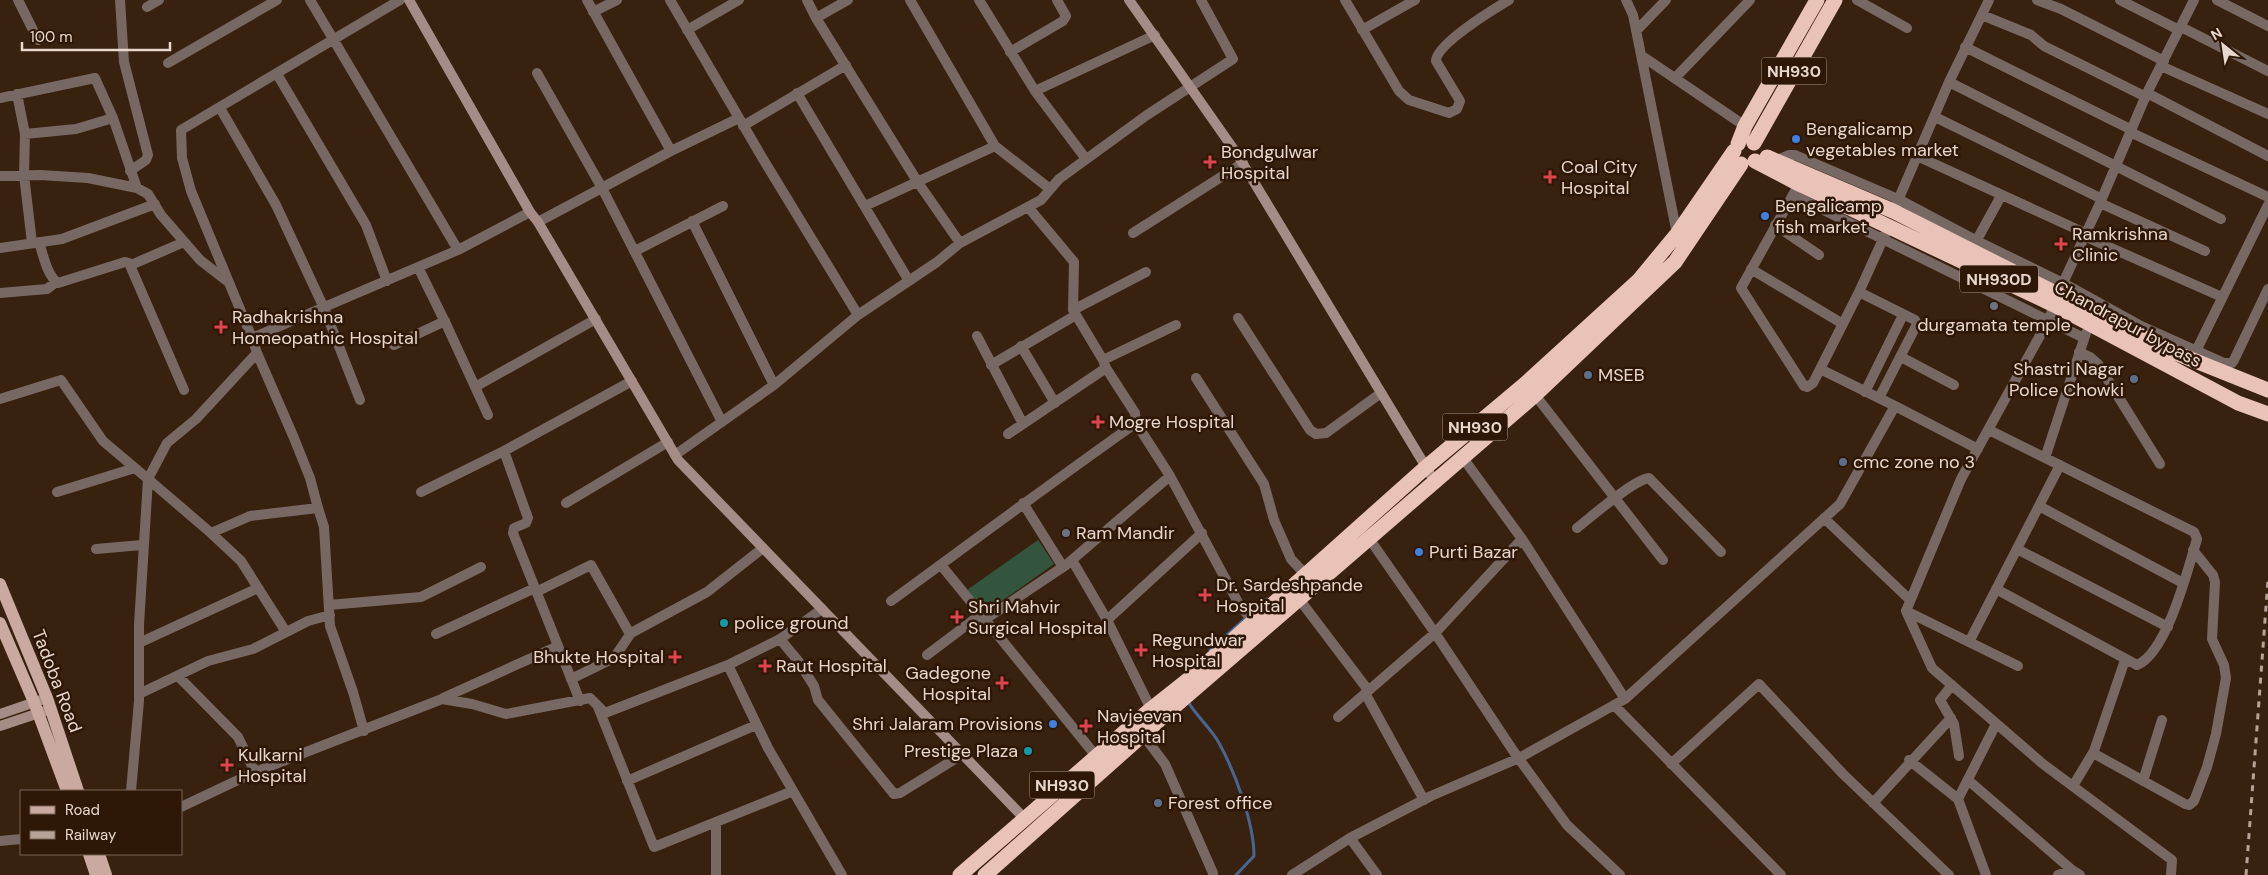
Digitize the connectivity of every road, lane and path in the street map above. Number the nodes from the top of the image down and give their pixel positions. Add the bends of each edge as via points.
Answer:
1 (120, 0) edge
2 (159, 0) edge
3 (277, 0) edge
4 (310, 0) edge
5 (400, 0) edge
6 (409, 0) edge
7 (587, 0) edge
8 (617, 0) edge
9 (670, 0) edge
10 (739, 0) edge
11 (807, 0) edge
12 (848, 0) edge
13 (910, 0) edge
14 (979, 0) edge
15 (1057, 0) edge
16 (1129, 0) edge
17 (1201, 0) edge
18 (1345, 0) edge
19 (1415, 0) edge
20 (1509, 0) edge
21 (1626, 0) edge
22 (1666, 0) edge
23 (1750, 0) edge
24 (1818, 0) edge
25 (1835, 0) edge
26 (1857, 0) edge
27 (1989, 0) edge
28 (2037, 0) edge
29 (2120, 0) edge
30 (2194, 0) edge
31 (2217, 0) edge
32 (21, 1) edge
33 (147, 8) dead end
34 (593, 12) junction
35 (1982, 15) junction
36 (816, 18) junction
37 (2268, 26) edge
38 (1907, 28) dead end
39 (2180, 29) junction
40 (687, 30) junction
41 (1362, 30) junction
42 (1636, 31) junction
43 (1155, 35) junction
44 (334, 39) junction
45 (38, 40) dead end
46 (1965, 48) junction
47 (1010, 52) junction
48 (1642, 56) junction
49 (168, 63) dead end
50 (2162, 63) junction
51 (846, 65) junction
52 (2268, 71) edge
53 (537, 73) dead end
54 (277, 74) junction
55 (1675, 78) junction
56 (1949, 82) junction
57 (1192, 87) junction
58 (1035, 91) junction
59 (797, 93) junction
60 (17, 94) junction
61 (2147, 95) junction
62 (0, 98) edge
63 (220, 108) junction
64 (2268, 114) edge
65 (1935, 117) junction
66 (113, 118) junction
67 (741, 122) junction
68 (1745, 126) junction
69 (2131, 131) junction
70 (25, 134) junction
71 (994, 146) junction
72 (671, 150) junction
73 (1747, 153) junction
74 (1917, 156) junction
75 (2268, 156) edge
76 (1086, 159) junction
77 (1243, 163) junction
78 (2116, 165) junction
79 (130, 171) junction
80 (24, 175) junction
81 (0, 176) edge
82 (917, 181) junction
83 (137, 188) junction
84 (602, 188) junction
85 (1050, 189) junction
86 (1796, 189) junction
87 (2001, 196) junction
88 (2268, 197) edge
89 (2101, 201) junction
90 (155, 204) junction
91 (1896, 205) junction
92 (2268, 205) edge
93 (723, 206) dead end
94 (865, 206) junction
95 (1028, 207) junction
96 (530, 212) junction
97 (2221, 219) dead end
98 (692, 221) junction
99 (538, 222) junction
100 (1775, 225) junction
101 (1133, 233) dead end
102 (1886, 233) junction
103 (1677, 234) junction
104 (2084, 235) junction
105 (184, 242) junction
106 (36, 243) junction
107 (960, 243) junction
108 (1974, 246) junction
109 (0, 248) edge
110 (458, 250) junction
111 (635, 251) junction
112 (2204, 251) dead end
113 (1819, 256) dead end
114 (131, 265) junction
115 (418, 268) junction
116 (1751, 269) junction
117 (1146, 272) dead end
118 (387, 280) junction
119 (909, 281) junction
120 (56, 282) junction
121 (227, 282) junction
122 (2268, 289) edge
123 (1859, 292) junction
124 (0, 293) edge
125 (2058, 294) junction
126 (2222, 298) junction
127 (324, 308) junction
128 (1075, 313) junction
129 (1903, 314) junction
130 (858, 315) junction
131 (1238, 318) dead end
132 (596, 320) junction
133 (2048, 321) junction
134 (445, 322) junction
135 (1843, 324) junction
136 (1176, 325) dead end
137 (2086, 331) junction
138 (977, 336) dead end
139 (252, 338) junction
140 (394, 345) dead end
141 (1021, 346) junction
142 (2196, 351) junction
143 (2079, 352) junction
144 (257, 353) junction
145 (1900, 357) junction
146 (1105, 364) junction
147 (991, 365) junction
148 (1820, 369) junction
149 (1196, 378) dead end
150 (632, 381) junction
151 (774, 385) junction
152 (1954, 385) dead end
153 (475, 387) junction
154 (184, 390) dead end
155 (1530, 390) junction
156 (2268, 390) edge
157 (1865, 392) junction
158 (1381, 393) junction
159 (1878, 398) junction
160 (0, 399) edge
161 (360, 400) dead end
162 (1055, 403) junction
163 (1894, 406) junction
164 (2268, 414) edge
165 (488, 415) dead end
166 (1494, 420) junction
167 (722, 422) junction
168 (1136, 423) junction
169 (1022, 424) junction
170 (1989, 430) junction
171 (1008, 434) dead end
172 (668, 442) junction
173 (1978, 449) junction
174 (504, 451) junction
175 (675, 455) junction
176 (1463, 458) junction
177 (2045, 458) junction
178 (2160, 464) dead end
179 (2060, 465) junction
180 (135, 468) junction
181 (1425, 468) junction
182 (1170, 476) junction
183 (148, 479) junction
184 (1435, 482) junction
185 (57, 492) dead end
186 (421, 492) dead end
187 (1615, 498) junction
188 (566, 503) dead end
189 (1022, 503) junction
190 (2039, 506) junction
191 (318, 508) junction
192 (1824, 518) junction
193 (1360, 527) junction
194 (1577, 528) dead end
195 (212, 533) junction
196 (1202, 533) junction
197 (1370, 539) junction
198 (1522, 539) junction
199 (142, 545) junction
200 (764, 548) junction
201 (2017, 548) junction
202 (96, 549) dead end
203 (2193, 550) junction
204 (1721, 552) dead end
205 (1072, 560) junction
206 (1663, 560) dead end
207 (941, 565) junction
208 (481, 567) dead end
209 (1063, 567) junction
210 (1302, 571) junction
211 (2183, 583) junction
212 (0, 584) edge
213 (258, 588) junction
214 (1996, 589) junction
215 (536, 590) junction
216 (1296, 594) junction
217 (891, 600) dead end
218 (1910, 600) junction
219 (822, 609) junction
220 (330, 610) junction
221 (1906, 611) junction
222 (982, 618) junction
223 (1107, 620) junction
224 (1252, 620) junction
225 (0, 623) edge
226 (2168, 627) junction
227 (286, 632) junction
228 (1435, 633) junction
229 (436, 634) dead end
230 (630, 634) junction
231 (780, 640) junction
232 (1969, 642) junction
233 (139, 643) junction
234 (558, 646) junction
235 (927, 655) dead end
236 (2125, 660) junction
237 (728, 665) junction
238 (2018, 666) dead end
239 (1206, 672) junction
240 (178, 676) junction
241 (571, 679) junction
242 (1952, 685) junction
243 (1367, 691) junction
244 (139, 694) junction
245 (442, 699) junction
246 (1625, 699) junction
247 (580, 701) junction
248 (1170, 702) junction
249 (49, 704) junction
250 (1614, 705) junction
251 (598, 706) junction
252 (36, 708) junction
253 (1150, 709) junction
254 (0, 714) edge
255 (1338, 717) dead end
256 (1950, 718) junction
257 (2162, 720) dead end
258 (1996, 724) junction
259 (756, 725) junction
260 (0, 726) edge
261 (364, 731) junction
262 (1143, 735) junction
263 (2093, 753) junction
264 (963, 754) junction
265 (1096, 756) junction
266 (1959, 756) dead end
267 (1519, 758) junction
268 (1909, 760) junction
269 (1671, 764) junction
270 (255, 772) junction
271 (1968, 780) junction
272 (628, 781) junction
273 (2143, 781) junction
274 (2073, 786) junction
275 (67, 790) edge
276 (78, 790) edge
277 (130, 790) edge
278 (793, 792) junction
279 (1958, 799) junction
280 (1424, 800) junction
281 (1873, 803) junction
282 (182, 807) edge
283 (1024, 818) junction
284 (716, 822) junction
285 (1036, 829) junction
286 (1350, 838) junction
287 (20, 839) edge
288 (0, 842) edge
289 (90, 855) edge
290 (101, 865) edge
291 (2076, 872) edge
292 (1213, 873) dead end
293 (716, 875) edge
294 (842, 875) edge
295 (960, 875) edge
296 (985, 875) edge
297 (1292, 875) edge
298 (1377, 875) edge
299 (1620, 875) edge
300 (1781, 875) edge
301 (1949, 875) edge
302 (1986, 875) edge
303 (2058, 875) edge
304 (2172, 875) edge

1 - 79 street via 124,62 148,155
2 - 33 street
3 - 49 street
4 - 44 street
5 - 44 street
6 - 96 street
7 - 34 street
8 - 34 street
9 - 40 street
10 - 40 street
11 - 36 street
12 - 36 street
13 - 71 street
14 - 47 street
15 - 47 street via 1065,19
16 - 43 street
17 - 57 street via 1233,59
18 - 41 street
19 - 41 street
20 - 41 street via 1469,25 1437,53 1436,60 1460,101 1453,112 1448,113 1404,96
21 - 42 street
22 - 42 street
23 - 55 street
24 - 68 highway, NH930
25 - 73 highway, NH930
26 - 38 street
27 - 35 street
28 - 50 street via 2061,9
29 - 39 street
30 - 39 street
31 - 37 street
32 - 45 street
34 - 72 street
35 - 46 street
35 - 61 street via 2031,35 2044,46
36 - 51 street
39 - 50 street
39 - 52 street
40 - 67 street
42 - 48 street
43 - 57 street
43 - 58 street
44 - 54 street
44 - 110 street
46 - 56 street
46 - 69 street
47 - 58 street
48 - 55 street
48 - 103 street
50 - 61 street
50 - 64 street
51 - 59 street
51 - 82 street
53 - 84 street
54 - 63 street
54 - 118 street via 366,225
55 - 68 street
56 - 65 street
56 - 78 street
57 - 76 street
57 - 77 street
58 - 76 street
59 - 67 street
59 - 94 street
60 - 62 street
60 - 66 street via 94,78
60 - 70 street
61 - 69 street
61 - 75 street
63 - 121 street via 181,130 182,158 191,191
63 - 127 street via 276,204
65 - 74 street
65 - 89 street
66 - 70 street via 76,130
66 - 79 street
67 - 72 street
67 - 130 street
68 - 73 highway, NH930
69 - 78 street
69 - 88 street
70 - 80 street
71 - 82 street
71 - 85 street
72 - 84 street
73 - 86 highway, Chandrapur bypass / NH930D
73 - 91 highway, Chandrapur bypass / NH930D
73 - 103 highway, NH930
73 - 155 highway, NH930 via 1675,262
74 - 87 street
74 - 91 street
76 - 85 street
77 - 101 street
77 - 158 street
78 - 89 street
78 - 97 street
79 - 83 street
80 - 81 street
80 - 83 street via 88,178
80 - 106 street
82 - 94 street
82 - 107 street
83 - 90 street via 148,194
84 - 99 street
84 - 111 street
85 - 95 street via 1041,200
86 - 100 street
86 - 102 highway, Chandrapur bypass / NH930D
87 - 104 street
87 - 108 street
89 - 104 street
89 - 112 street
90 - 105 street
90 - 106 street via 72,236
91 - 108 highway, Chandrapur bypass / NH930D
92 - 126 street
93 - 98 street
94 - 119 street
95 - 107 street
95 - 128 street via 1074,262
96 - 99 street
96 - 110 street
98 - 111 street
98 - 151 street
99 - 132 street
100 - 113 street
100 - 116 street
102 - 123 street
102 - 125 highway, Chandrapur bypass / NH930D
102 - 133 street
103 - 155 highway, NH930 via 1639,280
104 - 125 street
104 - 126 street
105 - 114 street
105 - 121 street
106 - 109 street
106 - 120 street
107 - 119 street
108 - 125 highway, Chandrapur bypass / NH930D
110 - 115 street
111 - 167 street
114 - 120 street via 125,262
114 - 154 street
115 - 118 street
115 - 134 street
116 - 135 street
116 - 148 street via 1741,285 1742,292 1804,386 1813,383
117 - 128 street
118 - 127 street
119 - 130 street
120 - 124 street via 47,288
121 - 139 street
122 - 142 street via 2232,363 2224,363
123 - 129 street
123 - 135 street
125 - 133 street
125 - 137 highway, Chandrapur bypass / NH930D
125 - 142 street
125 - 156 highway, Chandrapur bypass / NH930D via 2168,350
126 - 142 street
127 - 139 street
127 - 161 street
128 - 141 street
128 - 146 street
129 - 145 street via 1917,324
129 - 157 street
130 - 151 street
131 - 158 street via 1310,430 1316,434 1326,433
132 - 150 street
132 - 153 street
133 - 137 street
133 - 170 street
134 - 140 street
134 - 153 street
135 - 148 street
136 - 146 street
137 - 143 street
137 - 164 highway, Chandrapur bypass / NH930D
138 - 147 street
139 - 144 street
141 - 147 street
141 - 162 street
143 - 177 street
143 - 178 street via 2098,364
144 - 183 street via 196,419 167,443
144 - 191 street via 294,438
145 - 152 street
145 - 159 street
146 - 162 street
146 - 168 street via 1135,414
147 - 169 street
148 - 157 street
149 - 210 street via 1264,484 1274,520 1291,558
150 - 172 street
150 - 174 street
151 - 167 street
153 - 165 street
155 - 166 highway, NH930
155 - 187 street
157 - 159 street
158 - 181 street
159 - 163 street
160 - 180 street via 61,380 103,441
162 - 169 street
163 - 173 street
163 - 192 street via 1840,504
166 - 176 highway, NH930
166 - 181 highway, NH930
167 - 175 street
168 - 182 street
168 - 189 street
169 - 171 street
170 - 173 street
170 - 177 street
172 - 175 street
172 - 188 street
173 - 218 street
174 - 186 street
174 - 215 street via 528,518 513,531
175 - 200 street
176 - 184 highway, NH930
176 - 198 street
177 - 179 street
179 - 190 street
179 - 203 street via 2194,532 2197,539
180 - 183 street
180 - 185 street
181 - 184 street
181 - 193 highway, NH930
182 - 196 street
182 - 205 street
183 - 195 street
183 - 199 street
184 - 197 highway, NH930
187 - 194 street
187 - 204 street via 1643,480 1652,480
187 - 206 street
189 - 207 street
189 - 209 street
190 - 201 street
190 - 211 street
191 - 195 street via 250,516
191 - 220 street via 324,527
192 - 218 street
192 - 246 street
193 - 197 street
193 - 210 highway, NH930
195 - 213 street via 241,561
196 - 223 street
196 - 224 street via 1240,606
197 - 216 highway, NH930
197 - 228 street
198 - 228 street
198 - 246 street
199 - 202 street
199 - 233 street
200 - 219 street
200 - 230 street via 707,592
201 - 214 street
201 - 226 street
203 - 211 street
203 - 273 street via 2215,582 2212,638 2226,678 2216,734 2194,801 2185,804
205 - 209 street
205 - 223 street
207 - 217 street
207 - 222 street
208 - 220 street via 421,597
209 - 222 street
210 - 216 highway, NH930
211 - 226 street
212 - 249 main road, Tadoba Road
213 - 227 street
213 - 233 street
214 - 232 street
214 - 236 street
215 - 229 street
215 - 230 street via 591,564
215 - 234 street
216 - 224 highway, NH930
216 - 239 highway, NH930
216 - 243 street
218 - 221 street
219 - 231 street
219 - 264 street
220 - 227 street
220 - 261 street via 330,626
221 - 232 street
221 - 242 street via 1932,668
222 - 235 street
222 - 265 street via 1025,666
223 - 253 street
224 - 239 highway, NH930
225 - 252 main road, Tadoba Road
226 - 236 street via 2141,663
227 - 240 street
228 - 243 street
228 - 267 street
230 - 241 street via 616,656
231 - 237 street
231 - 264 street via 799,662 814,686 818,700 894,794
232 - 238 street
233 - 244 street
234 - 241 street
234 - 245 street
236 - 263 street
237 - 251 street via 605,713
237 - 259 street
239 - 248 highway, NH930
240 - 244 street
240 - 270 street via 238,738
241 - 247 street
242 - 256 street via 1940,700
242 - 258 street
243 - 255 street
243 - 280 street
244 - 277 street
245 - 247 street via 506,714
245 - 261 street
246 - 250 street
247 - 251 street via 590,698
248 - 253 highway, NH930
248 - 262 highway, NH930
249 - 252 street
249 - 276 main road, Tadoba Road
250 - 267 street
250 - 269 street
251 - 272 street
252 - 254 street
252 - 260 street
252 - 275 main road, Tadoba Road
253 - 265 highway, NH930
256 - 266 street via 1955,728
256 - 268 street
257 - 273 street
258 - 271 street
258 - 274 street
259 - 272 street
259 - 278 street
261 - 270 street
262 - 285 highway, NH930
262 - 292 street via 1165,764
263 - 273 street
263 - 274 street
264 - 283 street
265 - 283 highway, NH930
267 - 280 street
267 - 299 street via 1567,825
268 - 279 street
268 - 281 street
269 - 281 street via 1759,684
269 - 300 street
270 - 282 street
271 - 279 street
271 - 291 street
272 - 284 street via 654,848
274 - 304 street via 2172,860
278 - 284 street
278 - 294 street
279 - 302 street
280 - 286 street
281 - 301 street
283 - 285 street
283 - 295 highway, NH930
284 - 293 street
285 - 296 highway, NH930
286 - 297 street
286 - 298 street
287 - 288 street
289 - 290 main road
291 - 303 street

